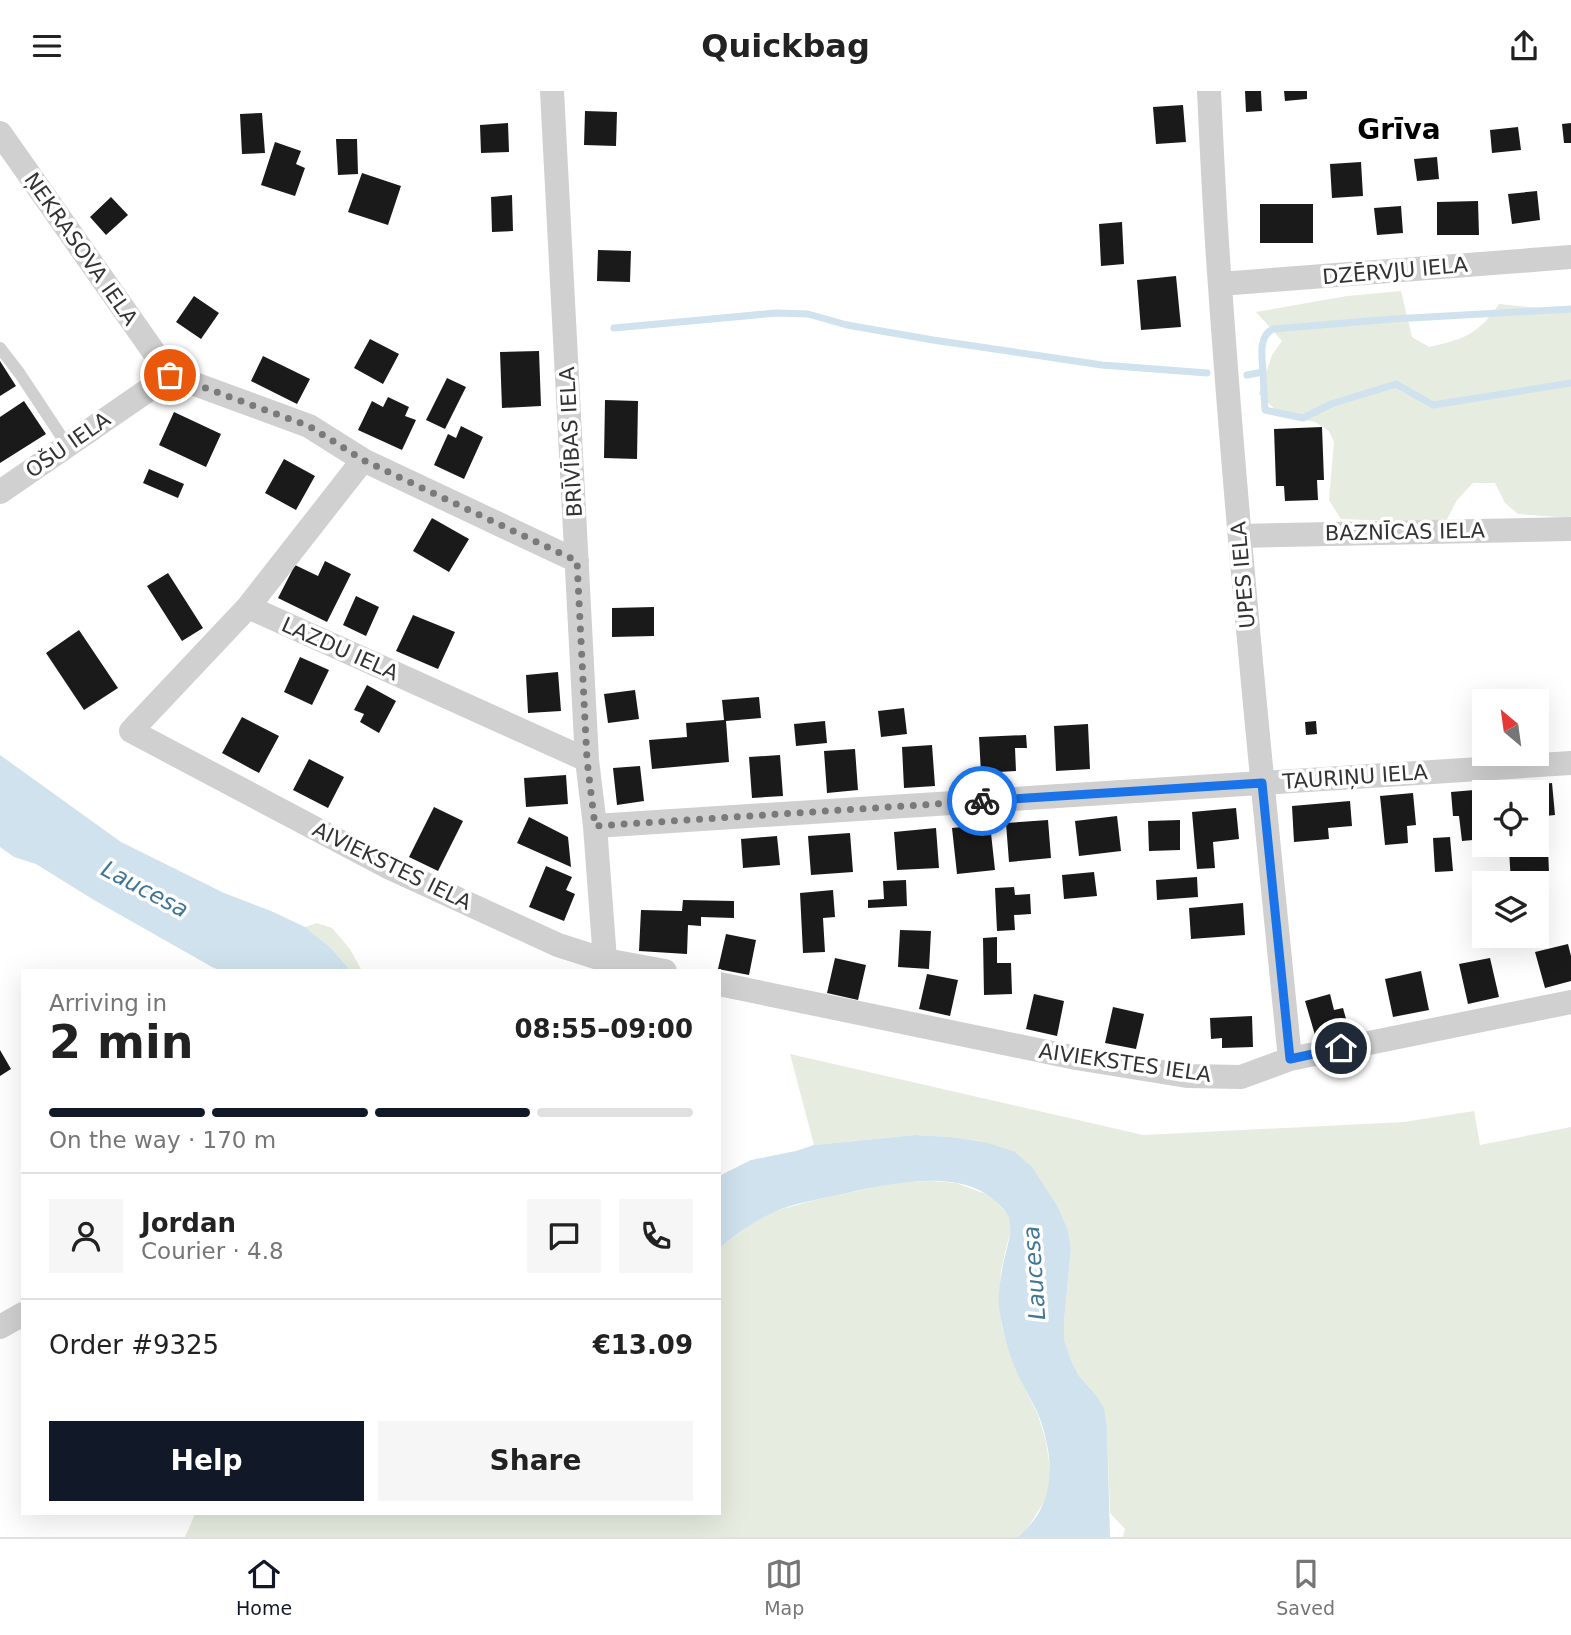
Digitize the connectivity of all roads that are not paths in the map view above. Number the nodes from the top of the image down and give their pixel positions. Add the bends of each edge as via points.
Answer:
1 (552, 91) edge
2 (1209, 91) edge
3 (0, 133) edge
4 (1571, 257) edge
5 (1220, 284) junction
6 (0, 348) edge
7 (170, 375) junction
8 (67, 445) junction
9 (363, 460) junction
10 (0, 492) edge
11 (1571, 529) edge
12 (1240, 536) junction
13 (577, 561) junction
14 (248, 607) junction
15 (587, 760) junction
16 (1571, 763) edge
17 (1262, 783) junction
18 (595, 826) junction
19 (605, 960) junction
20 (654, 969) edge
21 (721, 984) edge
22 (1571, 1002) edge
23 (1290, 1059) junction
24 (21, 1315) edge
25 (0, 1327) edge

1 - 13 street, BRĪVĪBAS IELA
2 - 5 street, UPES IELA
3 - 7 street, ŅEKRASOVA IELA
4 - 5 street, DZĒRVJU IELA
5 - 12 street, UPES IELA
6 - 8 lane
7 - 8 street, OŠU IELA
7 - 9 street via 309,426
8 - 10 street, OŠU IELA
9 - 13 street
9 - 14 street
11 - 12 street, BAZNĪCAS IELA
12 - 17 street, UPES IELA
13 - 15 street, BRĪVĪBAS IELA
14 - 15 street, LAZDU IELA
14 - 19 street, AIVIEKSTES IELA via 131,731 386,866 558,945
15 - 18 street, BRĪVĪBAS IELA
16 - 17 street, TAURIŅU IELA
17 - 18 street, TAURIŅU IELA
17 - 23 street, UPES IELA
18 - 19 street, BRĪVĪBAS IELA
19 - 20 street, AIVIEKSTES IELA
21 - 23 street, AIVIEKSTES IELA via 1076,1058 1186,1076 1241,1077
22 - 23 street, AIVIEKSTES IELA
24 - 25 street

